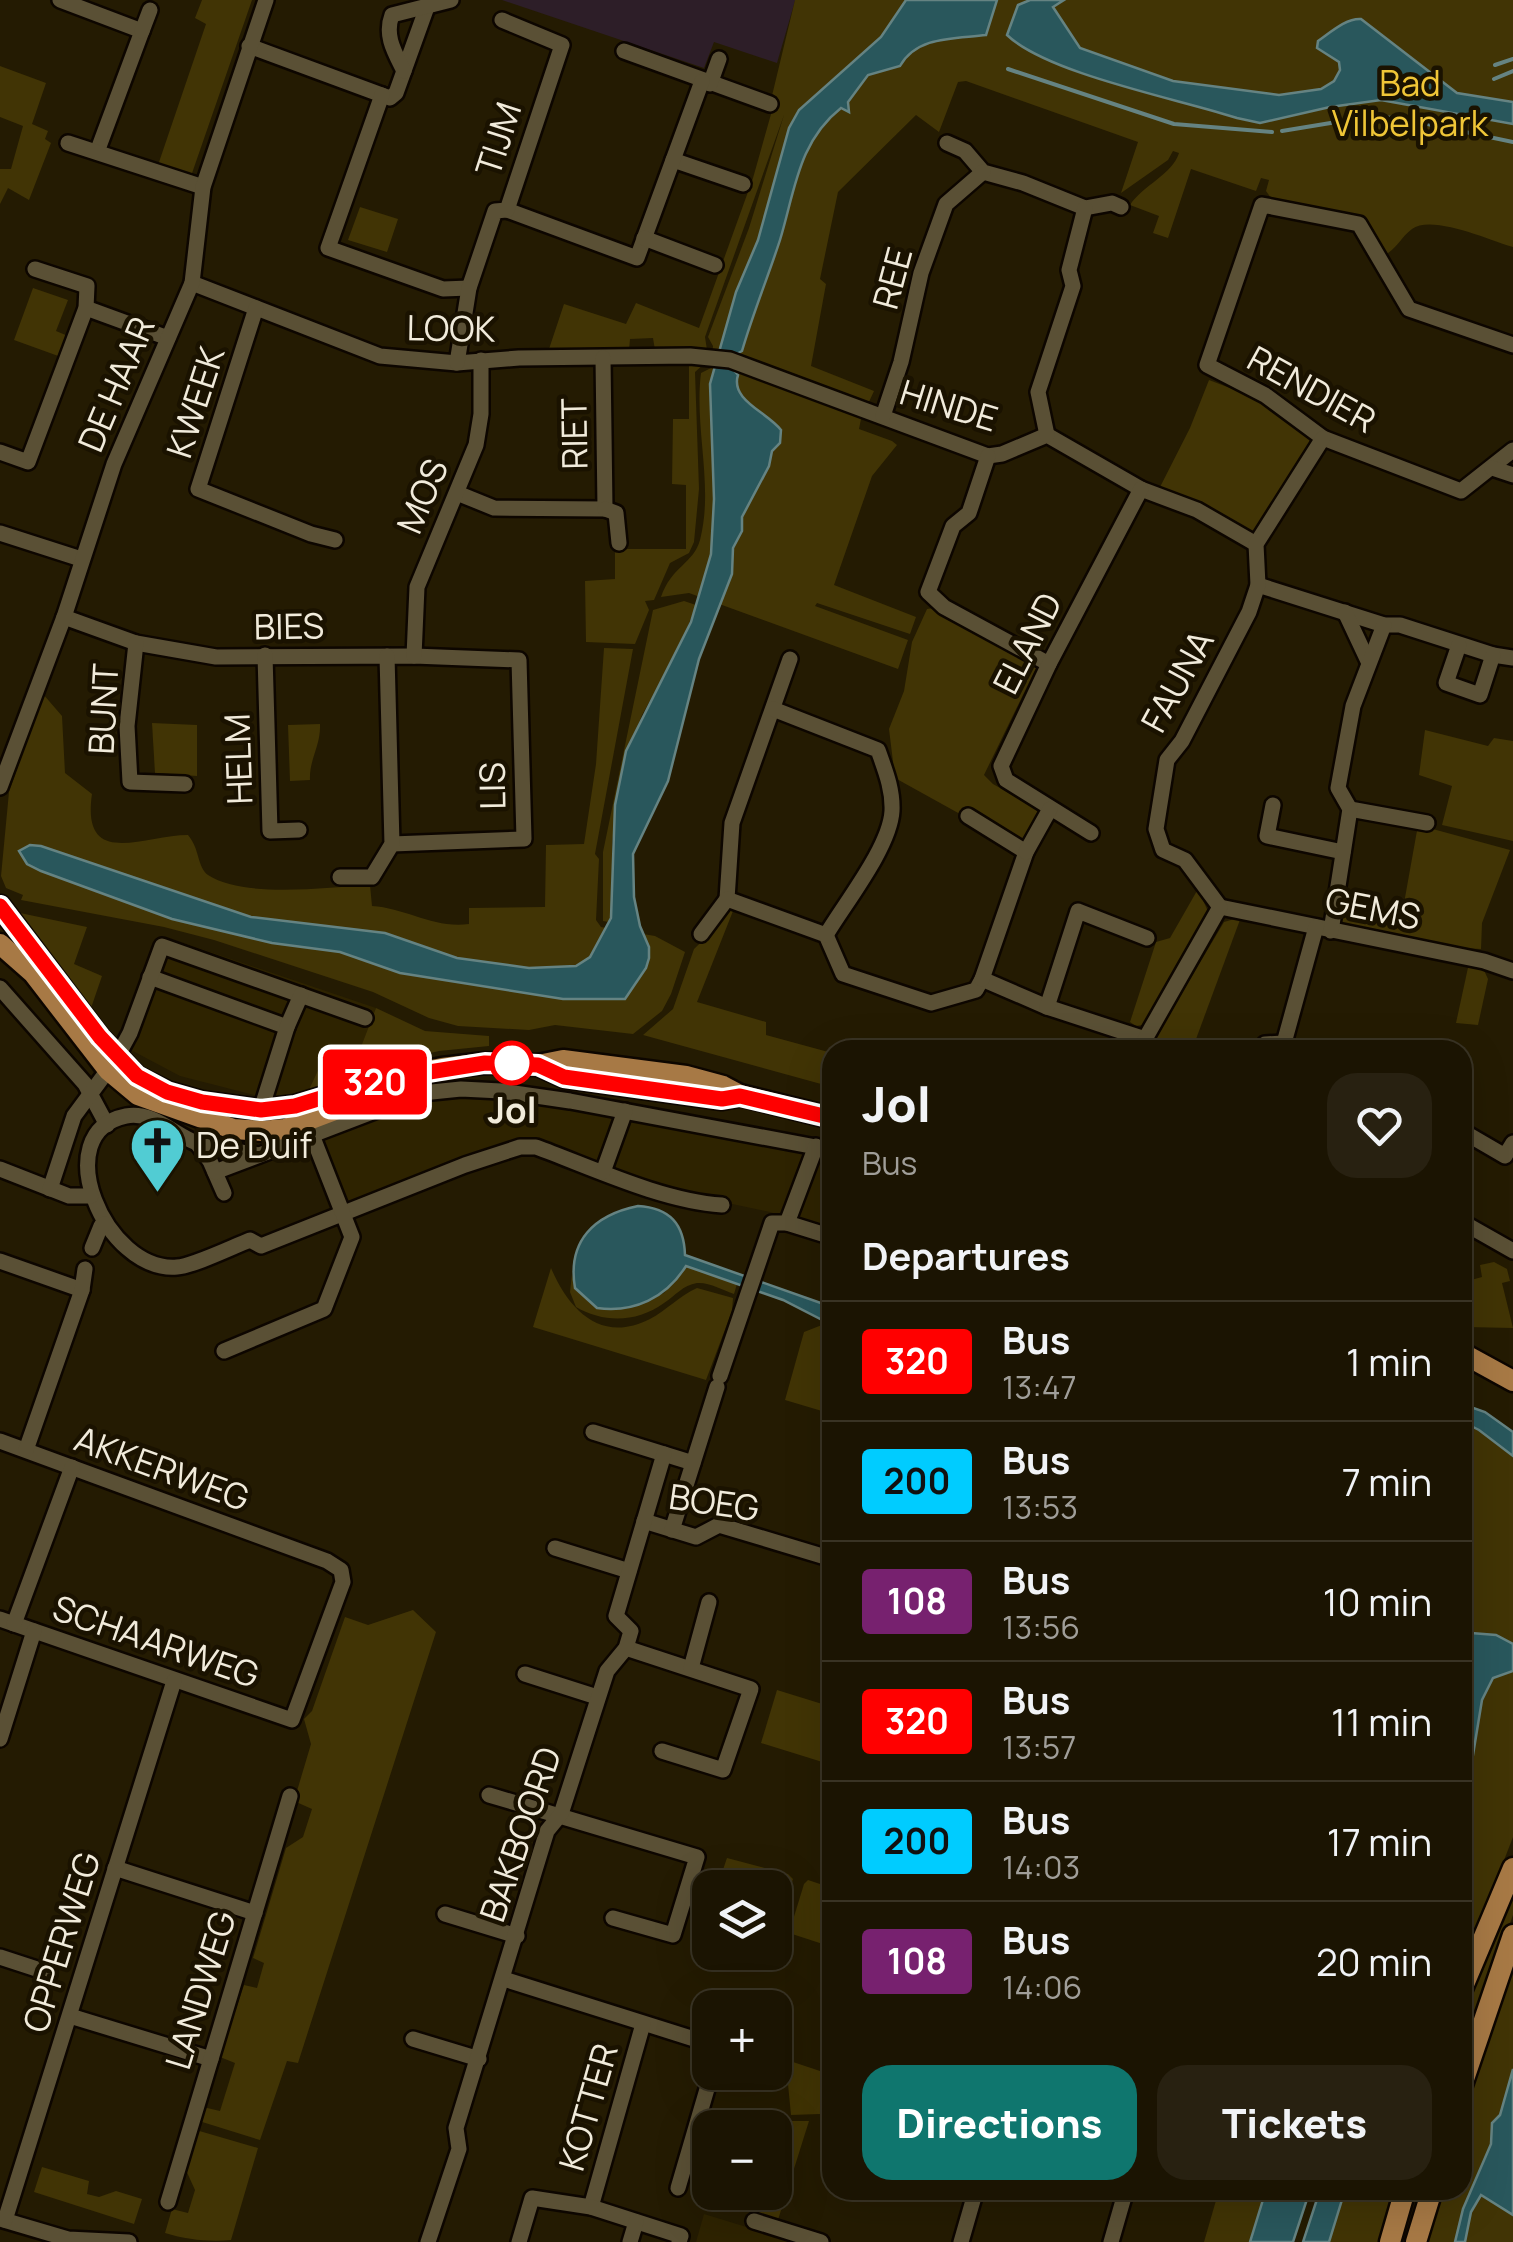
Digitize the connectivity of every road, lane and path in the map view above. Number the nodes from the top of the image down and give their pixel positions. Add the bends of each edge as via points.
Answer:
1 (60, 0) edge
2 (266, 0) edge
3 (451, 0) edge
4 (101, 6) edge
5 (427, 6) junction
6 (150, 10) dead end
7 (502, 20) dead end
8 (142, 31) junction
9 (249, 46) junction
10 (624, 51) dead end
11 (720, 59) dead end
12 (404, 72) junction
13 (706, 83) junction
14 (382, 95) junction
15 (770, 104) dead end
16 (947, 142) dead end
17 (68, 143) dead end
18 (97, 152) junction
19 (673, 160) junction
20 (983, 172) junction
21 (743, 184) dead end
22 (204, 188) junction
23 (1122, 207) dead end
24 (1084, 208) junction
25 (506, 210) junction
26 (644, 238) junction
27 (714, 265) dead end
28 (35, 269) dead end
29 (192, 283) junction
30 (469, 288) junction
31 (86, 308) junction
32 (256, 308) junction
33 (168, 338) junction
34 (1513, 345) edge
35 (603, 358) junction
36 (723, 358) joint
37 (481, 360) junction
38 (457, 363) junction
39 (882, 416) junction
40 (1047, 435) junction
41 (1323, 438) junction
42 (1513, 450) edge
43 (0, 452) edge
44 (988, 456) junction
45 (1492, 468) junction
46 (1513, 476) edge
47 (1141, 489) junction
48 (457, 493) junction
49 (605, 510) junction
50 (0, 533) edge
51 (334, 540) dead end
52 (619, 543) dead end
53 (1256, 544) junction
54 (81, 558) junction
55 (1258, 585) junction
56 (1346, 612) junction
57 (64, 616) junction
58 (1384, 624) junction
59 (136, 643) junction
60 (1459, 645) junction
61 (265, 655) junction
62 (1492, 655) junction
63 (387, 656) junction
64 (414, 656) junction
65 (1513, 658) edge
66 (790, 659) dead end
67 (519, 660) joint
68 (1368, 661) junction
69 (1049, 664) junction
70 (774, 709) junction
71 (185, 784) dead end
72 (0, 787) edge
73 (1273, 805) dead end
74 (1050, 809) junction
75 (1350, 809) junction
76 (968, 816) dead end
77 (1427, 823) dead end
78 (299, 830) dead end
79 (1091, 833) dead end
80 (392, 844) junction
81 (1026, 852) junction
82 (1343, 852) junction
83 (340, 877) dead end
84 (727, 899) junction
85 (0, 906) edge
86 (1220, 908) junction
87 (1323, 929) junction
88 (701, 934) dead end
89 (826, 935) junction
90 (1146, 938) dead end
91 (0, 944) edge
92 (1513, 971) edge
93 (150, 977) junction
94 (982, 979) junction
95 (0, 988) edge
96 (301, 995) junction
97 (1047, 1007) junction
98 (365, 1018) dead end
99 (287, 1027) junction
100 (1134, 1040) edge
101 (1147, 1040) edge
102 (1289, 1040) edge
103 (113, 1064) junction
104 (403, 1078) junction
105 (90, 1094) junction
106 (261, 1110) junction
107 (626, 1112) junction
108 (822, 1116) edge
109 (107, 1125) junction
110 (252, 1132) junction
111 (312, 1136) junction
112 (1472, 1137) edge
113 (196, 1143) junction
114 (1513, 1143) edge
115 (822, 1148) edge
116 (822, 1151) edge
117 (258, 1156) junction
118 (0, 1169) edge
119 (215, 1172) junction
120 (603, 1172) junction
121 (50, 1189) junction
122 (224, 1193) dead end
123 (91, 1196) junction
124 (722, 1205) dead end
125 (342, 1213) junction
126 (780, 1223) junction
127 (105, 1224) junction
128 (1472, 1228) edge
129 (822, 1234) edge
130 (92, 1248) dead end
131 (1513, 1252) edge
132 (0, 1261) edge
133 (84, 1268) dead end
134 (82, 1290) junction
135 (224, 1351) dead end
136 (1472, 1359) edge
137 (1487, 1368) junction
138 (1513, 1381) edge
139 (1513, 1394) edge
140 (593, 1432) dead end
141 (0, 1440) edge
142 (26, 1450) junction
143 (664, 1454) junction
144 (693, 1463) junction
145 (72, 1467) junction
146 (644, 1521) junction
147 (672, 1530) junction
148 (555, 1548) dead end
149 (822, 1556) edge
150 (630, 1572) junction
151 (709, 1602) dead end
152 (7, 1621) edge
153 (34, 1631) junction
154 (626, 1648) junction
155 (690, 1668) junction
156 (525, 1674) dead end
157 (174, 1681) junction
158 (597, 1697) junction
159 (292, 1720) joint
160 (0, 1739) edge
161 (662, 1752) dead end
162 (490, 1795) dead end
163 (290, 1796) dead end
164 (561, 1814) junction
165 (114, 1868) junction
166 (1513, 1868) edge
167 (254, 1913) junction
168 (445, 1914) dead end
169 (614, 1918) dead end
170 (1513, 1935) edge
171 (517, 1936) junction
172 (0, 1957) edge
173 (1472, 1965) edge
174 (49, 1973) dead end
175 (504, 1979) junction
176 (70, 2016) junction
177 (643, 2024) junction
178 (413, 2038) dead end
179 (692, 2039) edge
180 (1472, 2056) edge
181 (211, 2059) junction
182 (479, 2059) junction
183 (707, 2090) edge
184 (678, 2188) dead end
185 (7, 2189) edge
186 (973, 2200) edge
187 (1123, 2200) edge
188 (1402, 2200) edge
189 (1429, 2200) edge
190 (168, 2202) dead end
191 (591, 2207) junction
192 (3, 2220) edge
193 (754, 2221) dead end
194 (636, 2222) junction
195 (69, 2241) edge
196 (129, 2242) edge
197 (428, 2242) edge
198 (519, 2242) edge
199 (630, 2242) edge
200 (680, 2242) edge
201 (822, 2242) edge
202 (961, 2242) edge
203 (1111, 2242) edge
204 (1390, 2242) edge
205 (1416, 2242) edge

1 - 4 street
2 - 9 street, DE HAAR
3 - 5 street
4 - 8 street
5 - 12 street
5 - 12 street via 392,16 388,25
6 - 8 street
7 - 25 street, TIJM via 562,45
8 - 18 street
9 - 14 street
9 - 22 street, DE HAAR
10 - 13 street
11 - 13 street
12 - 14 street via 396,93
13 - 15 street
13 - 19 street
14 - 30 street via 328,248 443,289
16 - 20 street
17 - 18 street
18 - 22 street
19 - 21 street
19 - 26 street
20 - 24 street
20 - 39 street, REE via 946,204
22 - 29 street, DE HAAR
23 - 24 street
24 - 40 street via 1072,286 1038,392
25 - 26 street via 636,258
25 - 30 street, TIJM via 495,211
26 - 27 street
28 - 31 street via 86,286
29 - 32 street, LOOK
29 - 33 street, DE HAAR
30 - 38 street, TIJM
31 - 33 street
31 - 43 street via 28,462
32 - 38 street, LOOK via 380,356
32 - 51 street, KWEEK via 198,489
33 - 54 street, DE HAAR
34 - 41 street, RENDIER via 1409,309 1360,224 1262,205 1207,366 1265,394
35 - 36 street, LOOK
35 - 37 street, LOOK
35 - 49 street, RIET
36 - 39 street, HINDE
37 - 38 street, LOOK
37 - 48 street, MOS via 476,445
39 - 44 street, HINDE
40 - 44 street, HINDE
40 - 47 street
41 - 45 street, RENDIER via 1462,491
41 - 53 street
42 - 45 street, RENDIER
44 - 69 street via 969,512 953,526 928,592
45 - 46 street
47 - 53 street via 1197,510
47 - 69 street, ELAND
48 - 49 street, RIET via 494,508
48 - 64 street, MOS via 417,587
49 - 52 street, RIET via 616,513
50 - 54 street
53 - 55 street, FAUNA
54 - 57 street, DE HAAR
55 - 56 street
55 - 86 street, FAUNA via 1167,760 1156,829 1164,850 1185,860
56 - 58 street
56 - 68 street
57 - 59 street, BIES
57 - 72 street, DE HAAR
58 - 60 street
58 - 68 street
59 - 61 street, BIES via 216,658
59 - 71 street, BUNT via 127,726 130,782
60 - 62 street
60 - 62 street via 1446,683 1480,695
61 - 63 street, BIES
61 - 78 street, HELM via 270,832
62 - 65 street
63 - 64 street, BIES
63 - 80 street
64 - 67 street, BIES
66 - 70 street
67 - 80 street, LIS via 524,840
68 - 75 street via 1338,788
69 - 74 street, ELAND via 1001,766 1006,780
70 - 84 street via 732,823
70 - 89 street via 878,750 890,787 892,815 879,848
73 - 82 street via 1267,836
74 - 79 street, ELAND
74 - 81 street
75 - 77 street
75 - 82 street
76 - 81 street
80 - 83 street via 372,877
81 - 94 street
82 - 87 street
84 - 88 street
84 - 89 street
85 - 103 main road
86 - 87 street, GEMS
86 - 101 street
87 - 92 street, GEMS
87 - 102 street
89 - 94 street via 843,974 931,1003 976,990
90 - 97 street via 1078,911
91 - 103 main road
93 - 96 street via 162,946
93 - 99 street
93 - 103 street
94 - 97 street
95 - 105 street
96 - 98 street
96 - 99 street
97 - 100 street
99 - 106 street
103 - 105 street
103 - 106 main road via 167,1092
103 - 110 main road via 138,1096
104 - 106 main road
104 - 108 main road via 485,1063 538,1065 564,1077 740,1096
104 - 110 main road via 313,1119
105 - 109 street
105 - 121 street via 70,1124
106 - 110 street
107 - 111 street via 462,1088 422,1093
107 - 115 street
107 - 120 street
109 - 113 street via 142,1116
109 - 123 street via 92,1144
111 - 117 street
111 - 125 street
112 - 114 street via 1505,1156
113 - 117 street
113 - 119 street
116 - 126 street
117 - 119 street
118 - 121 street
119 - 122 street
120 - 124 street
120 - 125 street via 520,1147
121 - 123 street
123 - 127 street
125 - 127 street via 261,1246 250,1240 177,1267 124,1248
125 - 135 street via 352,1237 324,1309
126 - 129 street
126 - 144 street via 752,1284
127 - 130 street
128 - 131 street
132 - 134 street
133 - 134 street
134 - 142 street
136 - 137 main road
137 - 138 main road
137 - 139 main road
140 - 143 street
141 - 142 street, AKKERWEG
142 - 145 street, AKKERWEG
143 - 144 street
143 - 146 street
144 - 147 street
145 - 152 street
145 - 159 street, AKKERWEG via 341,1570 343,1582
146 - 147 street, BOEG
146 - 150 street
147 - 149 street, BOEG via 696,1537 719,1526
148 - 150 street
150 - 154 street via 616,1616 631,1631
151 - 155 street
152 - 153 street, SCHAARWEG
153 - 157 street, SCHAARWEG
153 - 160 street
154 - 155 street
154 - 158 street, BAKBOORD via 607,1670
155 - 161 street via 751,1689 735,1740 723,1770
156 - 158 street
157 - 159 street, SCHAARWEG
157 - 165 street, OPPERWEG
158 - 164 street, BAKBOORD
162 - 164 street
163 - 167 street, LANDWEG
164 - 169 street via 697,1857 673,1935
164 - 171 street, BAKBOORD via 547,1832
165 - 167 street
165 - 176 street, OPPERWEG
166 - 173 main road
167 - 181 street, LANDWEG
168 - 171 street
170 - 180 main road
171 - 175 street, BAKBOORD
172 - 174 street
175 - 177 street, KOTTER
175 - 182 street, BAKBOORD
176 - 181 street
176 - 185 street, OPPERWEG
177 - 179 street, KOTTER
177 - 191 street, KOTTER
178 - 182 street
181 - 190 street, LANDWEG
182 - 197 street, BAKBOORD
183 - 184 street
185 - 192 street, OPPERWEG
186 - 202 street
187 - 203 street
188 - 204 main road
189 - 205 main road
191 - 194 street, KOTTER
191 - 198 street, KOTTER via 532,2198
192 - 195 street
193 - 201 street
194 - 199 street
194 - 200 street, KOTTER via 681,2236
195 - 196 street

